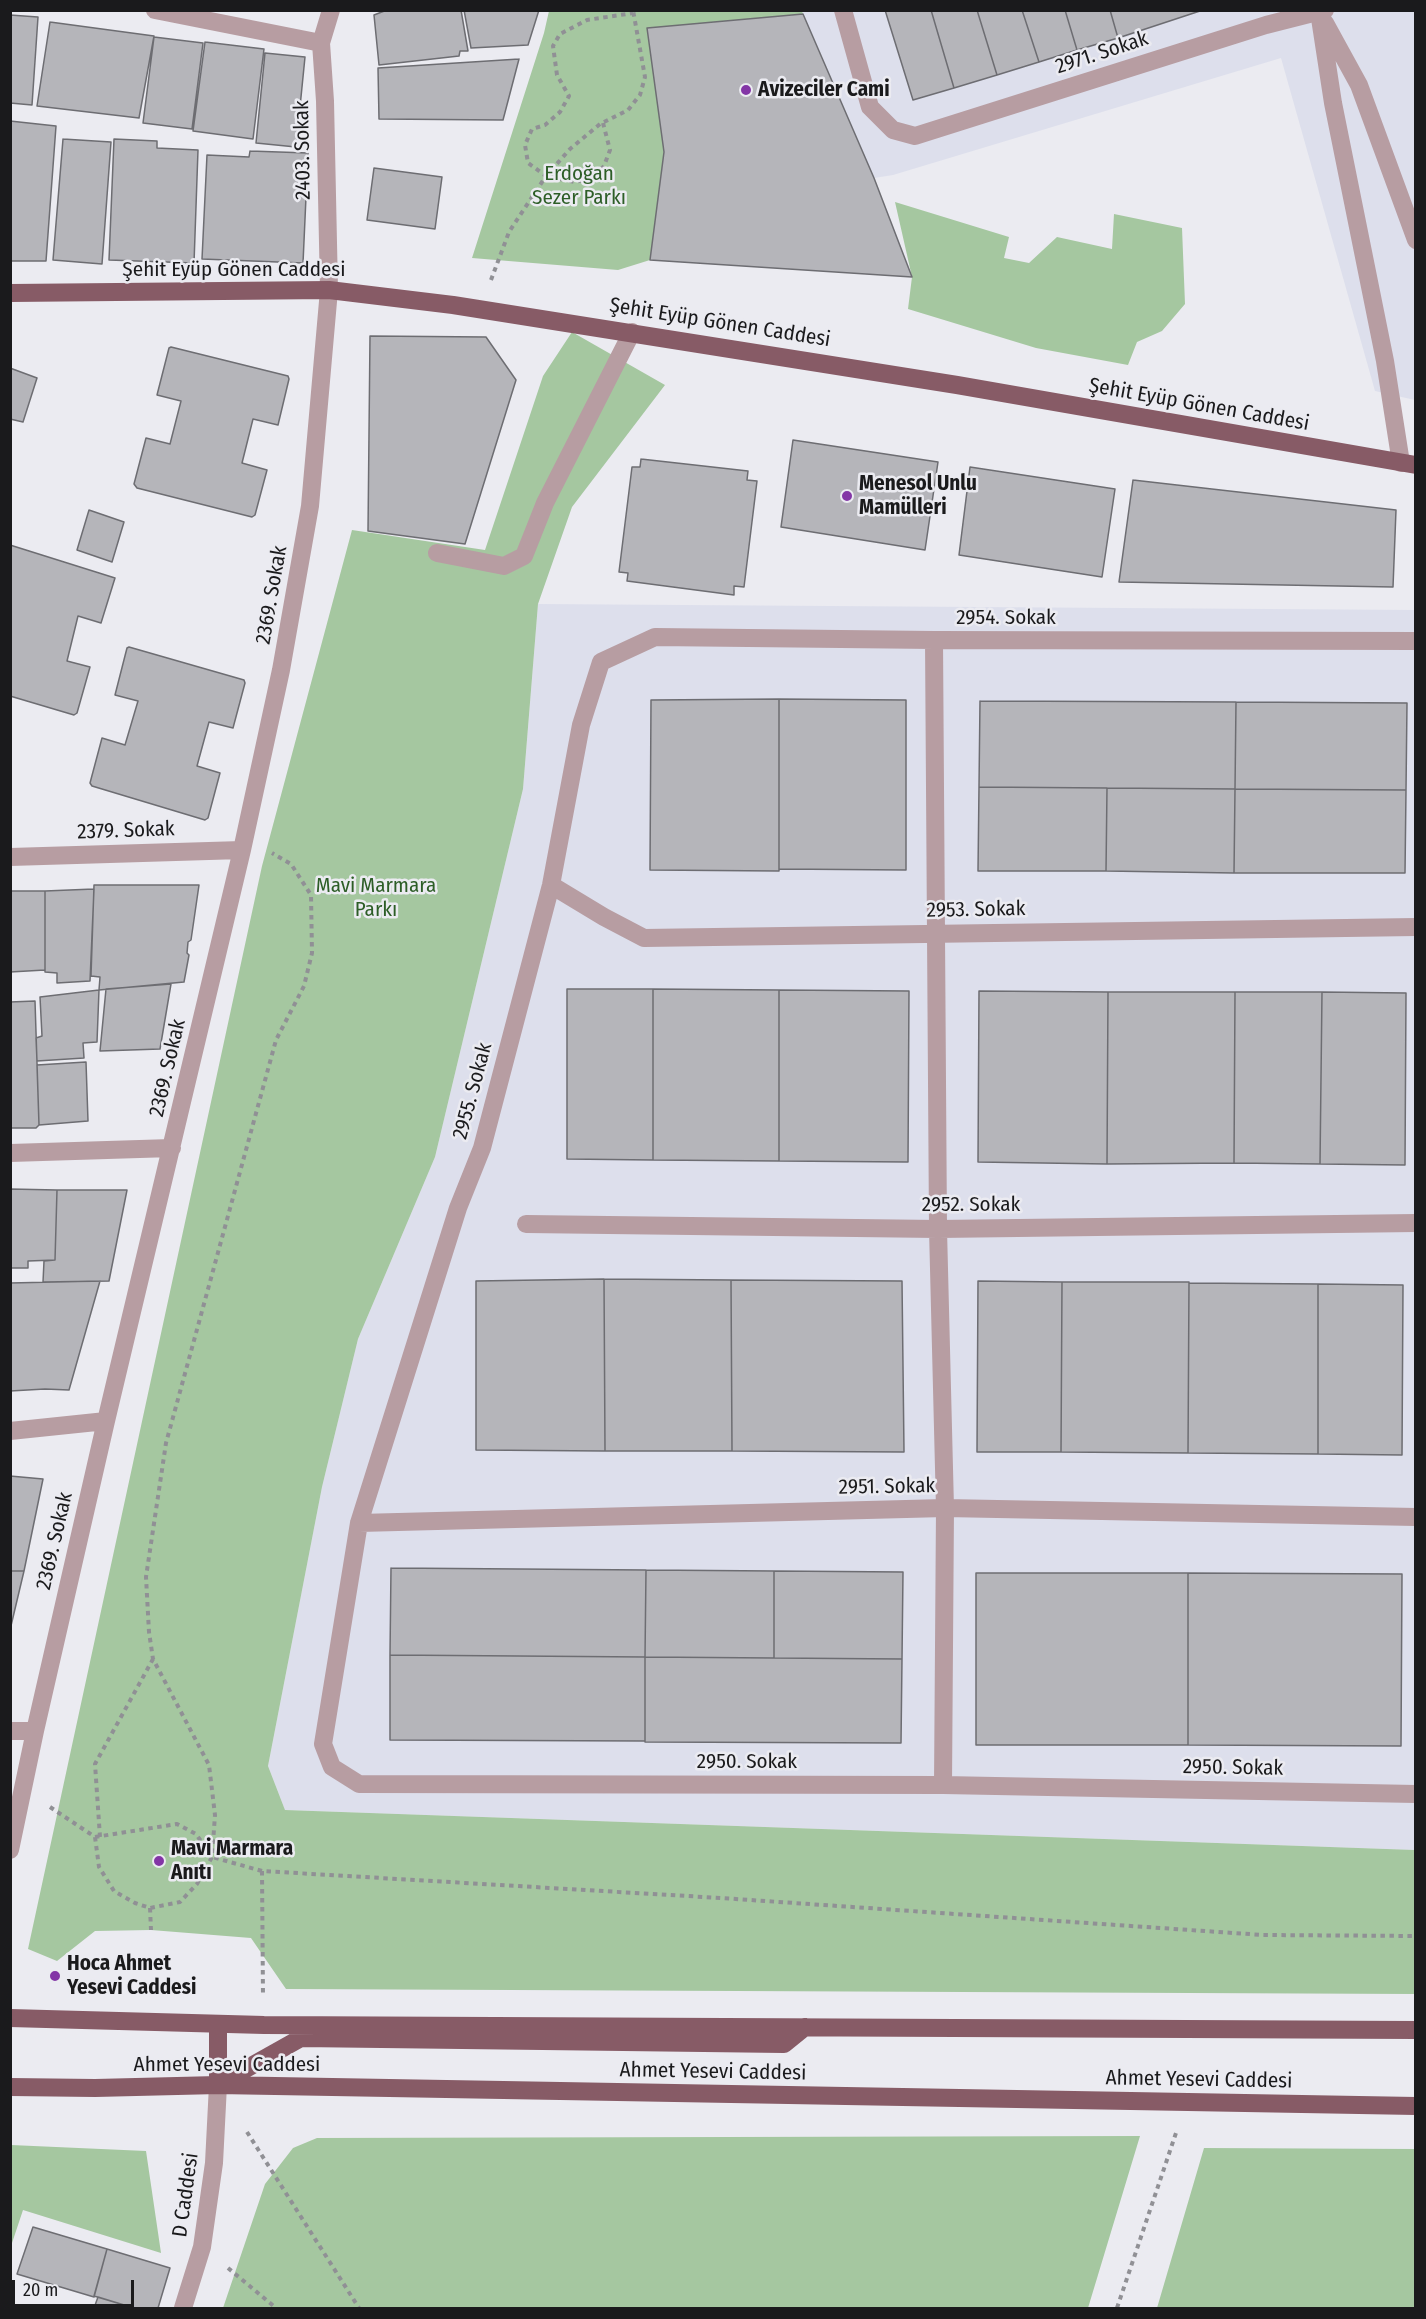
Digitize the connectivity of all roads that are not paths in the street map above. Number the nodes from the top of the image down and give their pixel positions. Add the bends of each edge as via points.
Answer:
1 (155, 10) edge
2 (843, 10) edge
3 (334, 11) edge
4 (1319, 11) edge
5 (321, 43) junction
6 (1416, 240) edge
7 (329, 290) junction
8 (10, 293) edge
9 (632, 332) junction
10 (1408, 464) edge
11 (437, 553) dead end
12 (934, 640) junction
13 (1416, 641) edge
14 (601, 662) joint
15 (243, 850) junction
16 (10, 857) edge
17 (552, 885) junction
18 (1416, 927) edge
19 (937, 932) junction
20 (172, 1148) junction
21 (10, 1153) edge
22 (1416, 1223) edge
23 (526, 1224) dead end
24 (938, 1229) junction
25 (106, 1421) junction
26 (10, 1431) edge
27 (945, 1508) junction
28 (1416, 1517) edge
29 (359, 1523) junction
30 (10, 1731) edge
31 (35, 1731) junction
32 (943, 1785) junction
33 (1416, 1794) edge
34 (10, 1850) edge
35 (10, 2018) edge
36 (218, 2024) junction
37 (805, 2028) junction
38 (1416, 2030) edge
39 (218, 2085) junction
40 (10, 2087) edge
41 (1416, 2106) edge
42 (183, 2308) edge

1 - 5 street
2 - 4 street, 2971. Sokak via 870,107 893,130 915,136
3 - 5 street, 2403. Sokak
4 - 6 street via 1359,85
4 - 10 street via 1332,103
5 - 7 street, 2403. Sokak
7 - 8 main road, Şehit Eyüp Gönen Caddesi
7 - 9 main road, Şehit Eyüp Gönen Caddesi
7 - 15 street, 2369. Sokak via 310,506
9 - 10 main road, Şehit Eyüp Gönen Caddesi
9 - 11 street via 545,503 524,556 504,566
12 - 13 street, 2954. Sokak
12 - 14 street, 2954. Sokak via 655,637
12 - 19 street
14 - 17 street, 2955. Sokak via 581,725
15 - 16 street, 2379. Sokak
15 - 20 street, 2369. Sokak
17 - 19 street, 2953. Sokak via 644,938
17 - 29 street, 2955. Sokak via 482,1148 458,1208
18 - 19 street, 2953. Sokak
19 - 24 street
20 - 21 street
20 - 25 street, 2369. Sokak
22 - 24 street, 2952. Sokak
23 - 24 street, 2952. Sokak
24 - 27 street
25 - 26 street
25 - 31 street, 2369. Sokak
27 - 28 street, 2951. Sokak
27 - 29 street, 2951. Sokak
27 - 32 street
29 - 32 street, 2950. Sokak via 323,1744 332,1767 359,1784
30 - 31 street
31 - 34 street, 2369. Sokak
32 - 33 street, 2950. Sokak
35 - 36 main road, Ahmet Yesevi Caddesi
36 - 37 main road, Ahmet Yesevi Caddesi
36 - 39 main road
37 - 38 main road, Ahmet Yesevi Caddesi
37 - 39 main road via 784,2044 302,2038
39 - 40 main road, Ahmet Yesevi Caddesi
39 - 41 main road, Ahmet Yesevi Caddesi
39 - 42 street, D Caddesi via 214,2163 202,2247

